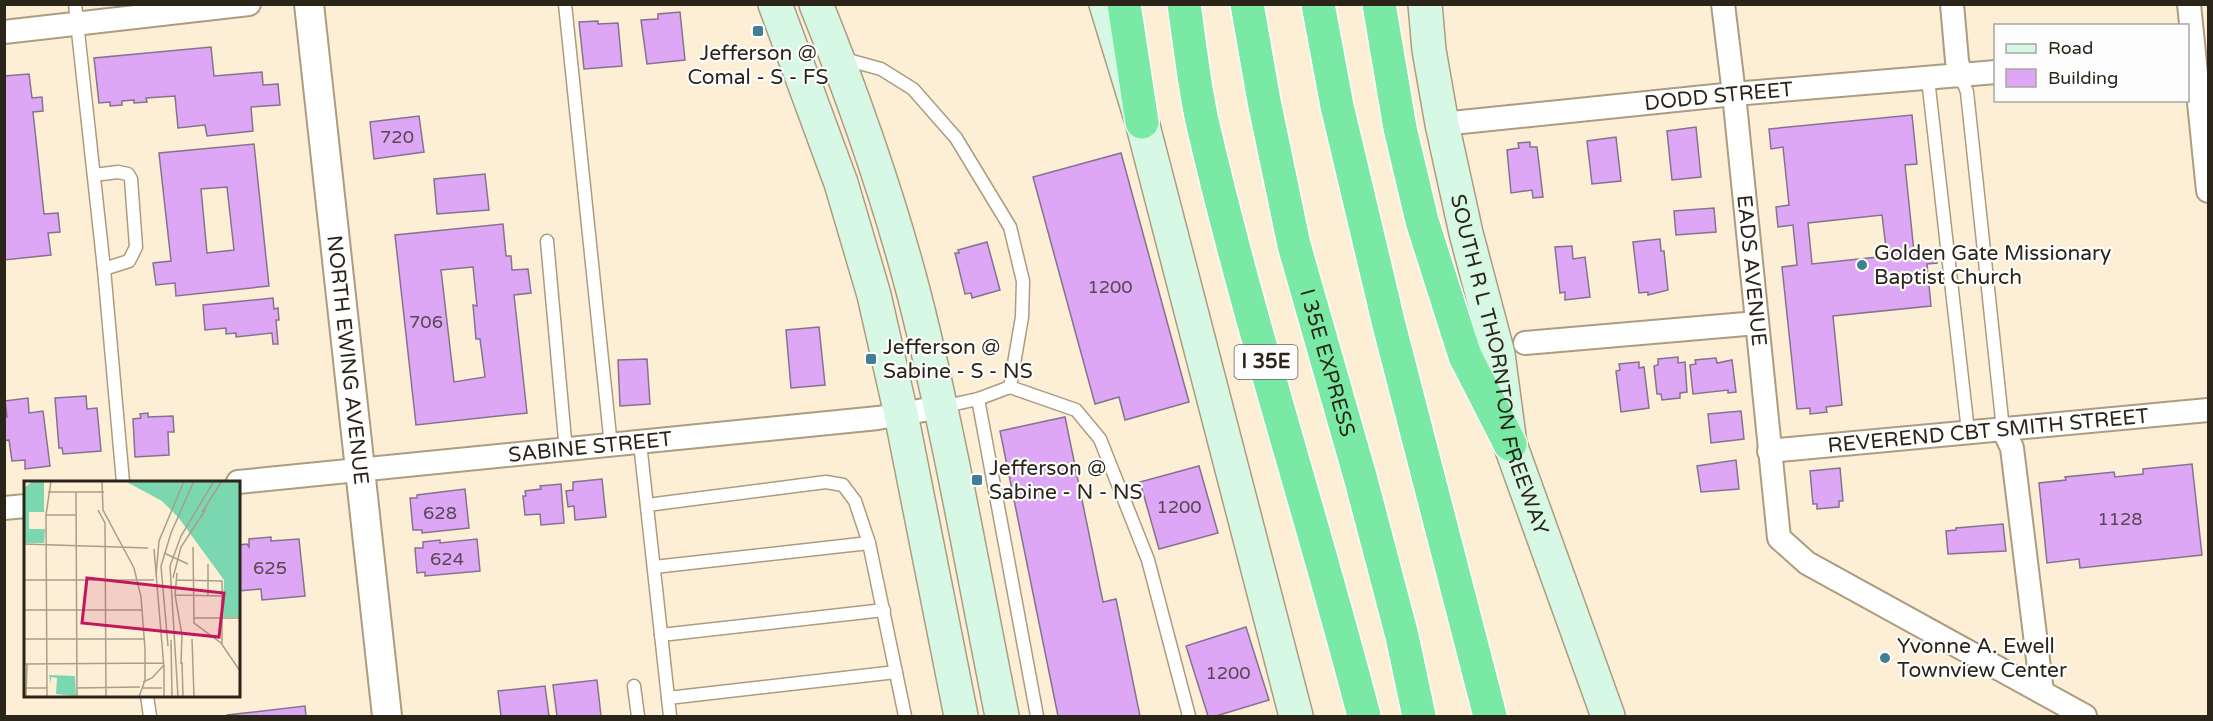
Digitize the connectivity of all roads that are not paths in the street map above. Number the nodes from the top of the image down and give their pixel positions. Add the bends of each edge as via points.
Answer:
1 (249, 4) edge
2 (309, 4) edge
3 (565, 4) edge
4 (775, 4) edge
5 (816, 4) edge
6 (1106, 4) edge
7 (1124, 4) edge
8 (1184, 4) edge
9 (1248, 4) edge
10 (1318, 4) edge
11 (1379, 4) edge
12 (1425, 4) edge
13 (1723, 4) edge
14 (1952, 4) edge
15 (2189, 4) edge
16 (76, 14) edge
17 (4, 32) edge
18 (2190, 52) edge
19 (837, 57) junction
20 (1994, 72) edge
21 (1961, 76) junction
22 (1928, 79) junction
23 (1734, 94) junction
24 (1142, 122) junction
25 (1443, 124) junction
26 (94, 175) junction
27 (2208, 190) edge
28 (547, 241) dead end
29 (104, 269) junction
30 (1757, 323) junction
31 (1525, 343) dead end
32 (1010, 387) junction
33 (978, 399) junction
34 (941, 407) junction
35 (2208, 410) edge
36 (901, 414) junction
37 (2003, 429) junction
38 (1968, 431) junction
39 (640, 443) junction
40 (1510, 444) junction
41 (611, 446) junction
42 (566, 451) junction
43 (1769, 451) junction
44 (360, 470) junction
45 (123, 481) edge
46 (240, 483) edge
47 (647, 505) junction
48 (24, 506) edge
49 (4, 508) edge
50 (869, 543) junction
51 (654, 567) junction
52 (884, 610) junction
53 (661, 634) junction
54 (896, 672) junction
55 (634, 686) dead end
56 (2042, 692) junction
57 (147, 697) edge
58 (668, 698) junction
59 (150, 717) edge
60 (387, 717) edge
61 (638, 717) edge
62 (670, 717) edge
63 (905, 717) edge
64 (961, 717) edge
65 (1002, 717) edge
66 (1037, 717) edge
67 (1190, 717) edge
68 (1296, 717) edge
69 (1364, 717) edge
70 (1419, 717) edge
71 (1490, 717) edge
72 (1608, 717) edge
73 (2085, 717) edge

1 - 16 street
2 - 44 street, NORTH EWING AVENUE
3 - 41 lane
4 - 36 main road via 841,183 874,295
5 - 19 main road
6 - 24 main road
7 - 24 highway
8 - 69 highway, I 35E via 1203,123
9 - 70 highway, I 35E EXPRESS via 1294,245 1362,480
10 - 71 highway via 1337,106 1389,325
11 - 40 highway via 1400,128 1422,221 1465,356
12 - 25 main road, SOUTH R L THORNTON FREEWAY
13 - 23 street, EADS AVENUE
14 - 21 street
15 - 18 street
16 - 17 street
16 - 26 lane
18 - 27 street
19 - 32 lane via 881,69 913,88 956,138 1010,227 1023,281 1022,317
19 - 34 main road via 890,210
20 - 21 street, DODD STREET
21 - 22 street, DODD STREET
21 - 37 lane via 1967,93
22 - 23 street, DODD STREET
22 - 38 lane
23 - 25 street, DODD STREET
23 - 30 street, EADS AVENUE
24 - 68 main road
25 - 40 main road, SOUTH R L THORNTON FREEWAY via 1498,354
26 - 29 lane
26 - 29 lane via 118,172 131,179 136,247 129,261
28 - 42 lane
29 - 45 lane
30 - 31 street
30 - 43 street, EADS AVENUE
32 - 33 lane
32 - 67 lane via 1076,410 1100,439 1148,560
33 - 34 lane
33 - 66 lane
34 - 36 street, SABINE STREET
34 - 65 main road
35 - 37 street, REVEREND CBT SMITH STREET
36 - 39 street, SABINE STREET
36 - 64 main road
37 - 38 street, REVEREND CBT SMITH STREET
37 - 56 street via 2012,448
38 - 43 street, REVEREND CBT SMITH STREET
39 - 41 street, SABINE STREET
39 - 47 lane
40 - 72 main road, SOUTH R L THORNTON FREEWAY
41 - 42 street, SABINE STREET
42 - 44 street, SABINE STREET
43 - 56 street, EADS AVENUE via 1779,538 1807,563
44 - 46 street, SABINE STREET
44 - 60 street, NORTH EWING AVENUE
47 - 50 lane via 826,482 843,485 855,501
47 - 51 lane
48 - 49 street
50 - 51 lane
50 - 52 lane
51 - 53 lane
52 - 53 lane
52 - 54 lane
53 - 58 lane
54 - 58 lane
54 - 63 lane
55 - 61 lane
56 - 73 street
57 - 59 lane
58 - 62 lane

